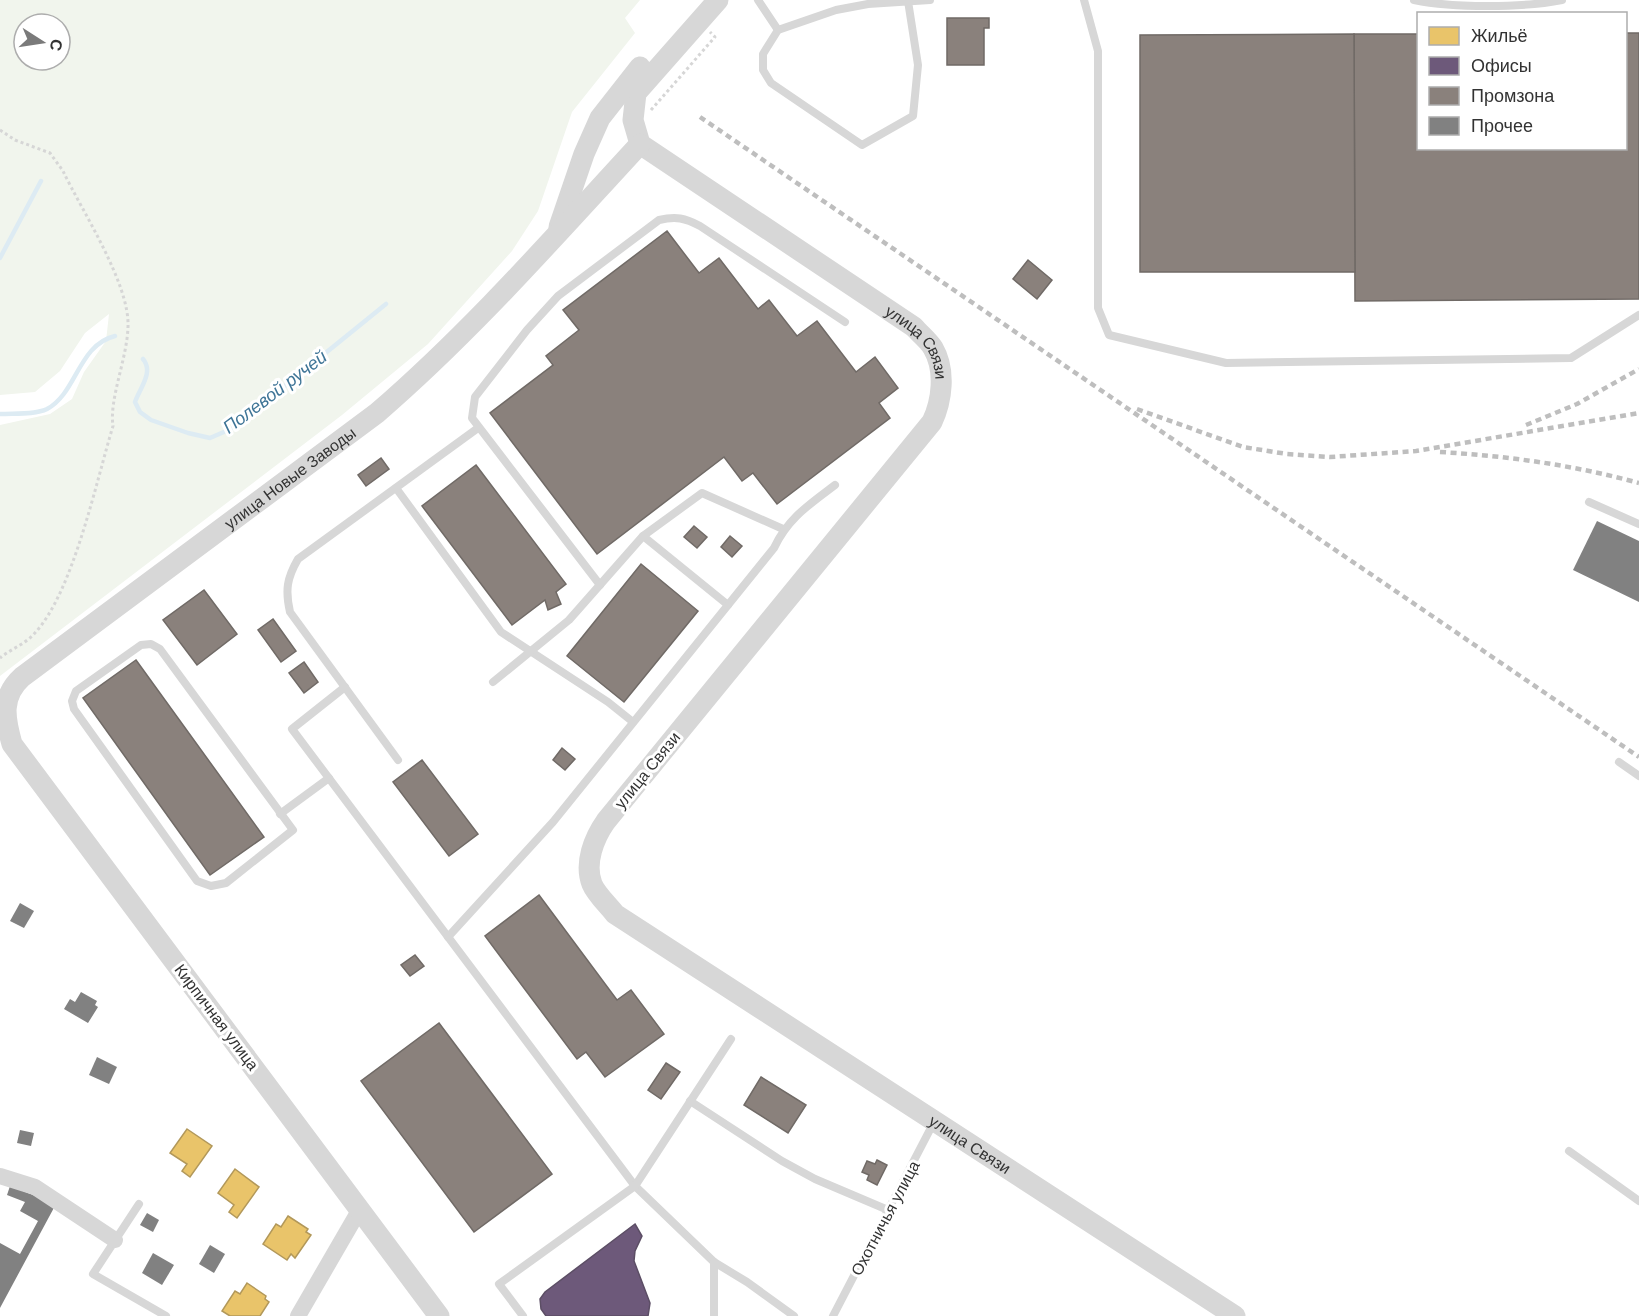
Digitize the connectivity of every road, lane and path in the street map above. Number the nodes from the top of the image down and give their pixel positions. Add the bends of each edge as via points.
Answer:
1 (699, 0) edge
2 (718, 0) edge
3 (758, 0) edge
4 (930, 0) edge
5 (1084, 0) edge
6 (1414, 0) edge
7 (1562, 0) edge
8 (908, 1) edge
9 (778, 30) junction
10 (715, 37) dead end
11 (641, 116) junction
12 (0, 130) edge
13 (640, 144) junction
14 (557, 234) junction
15 (1639, 315) edge
16 (845, 322) dead end
17 (478, 428) junction
18 (835, 484) dead end
19 (396, 488) junction
20 (1589, 502) dead end
21 (1639, 524) edge
22 (783, 529) junction
23 (643, 536) junction
24 (600, 585) junction
25 (728, 605) junction
26 (530, 651) junction
27 (0, 658) edge
28 (493, 682) dead end
29 (345, 687) junction
30 (4, 704) edge
31 (633, 722) junction
32 (398, 760) dead end
33 (1619, 762) dead end
34 (1639, 776) edge
35 (329, 778) junction
36 (280, 814) junction
37 (448, 937) junction
38 (731, 1039) dead end
39 (690, 1101) junction
40 (935, 1120) junction
41 (1569, 1151) dead end
42 (0, 1176) edge
43 (634, 1186) junction
44 (1639, 1201) edge
45 (139, 1204) dead end
46 (360, 1209) junction
47 (888, 1210) junction
48 (115, 1240) junction
49 (714, 1262) junction
50 (166, 1316) edge
51 (298, 1316) edge
52 (439, 1316) edge
53 (524, 1316) edge
54 (714, 1316) edge
55 (794, 1316) edge
56 (833, 1316) edge
57 (1235, 1316) edge

1 - 14 street, улица Новые Заводы via 600,118
2 - 11 street via 643,83 634,99
3 - 9 lane
4 - 8 lane
5 - 15 lane via 1098,51 1098,308 1109,335 1226,363 1571,358
6 - 7 lane via 1434,4 1543,4
8 - 9 lane via 836,10
8 - 9 lane via 918,65 913,116 862,145 771,83 763,70 763,54
10 - 11 path
11 - 13 street
12 - 27 path via 50,153 63,171 122,292 128,324 111,412 113,426 63,587 48,617 32,636
13 - 14 street, улица Новые Заводы
13 - 40 street, улица Связи via 914,327 934,349 940,372 940,404 932,422 606,821 595,837 589,864 592,884 615,914
14 - 30 street, улица Новые Заводы via 439,358 377,413 21,676
16 - 17 lane via 687,219 674,216 660,220 558,296 527,330 475,397 472,418
17 - 19 lane
17 - 24 lane
18 - 22 lane
19 - 26 lane via 501,632
19 - 29 lane via 298,559 288,576 290,612
20 - 21 lane
22 - 23 lane via 702,493
22 - 25 lane via 774,548
23 - 24 lane
23 - 25 lane
24 - 26 lane via 569,620
25 - 31 lane
26 - 28 lane
26 - 31 lane
29 - 32 lane
29 - 35 lane via 292,729
30 - 46 street, Кирпичная улица via 12,744
31 - 37 lane via 553,822
33 - 34 lane
35 - 36 lane
35 - 37 lane
36 - 36 lane via 292,830 225,883 212,886 197,881 74,709 76,691 141,645 151,644 160,649
37 - 43 lane
38 - 39 lane
39 - 43 lane
39 - 47 lane via 782,1161
40 - 47 lane, Охотничья улица
40 - 57 street, улица Связи
41 - 44 lane
42 - 48 street via 35,1187
43 - 49 lane
43 - 53 lane via 499,1284
45 - 48 lane
46 - 51 street
46 - 52 street, Кирпичная улица
47 - 56 lane, Охотничья улица
48 - 50 lane via 93,1275
49 - 54 lane
49 - 55 lane

